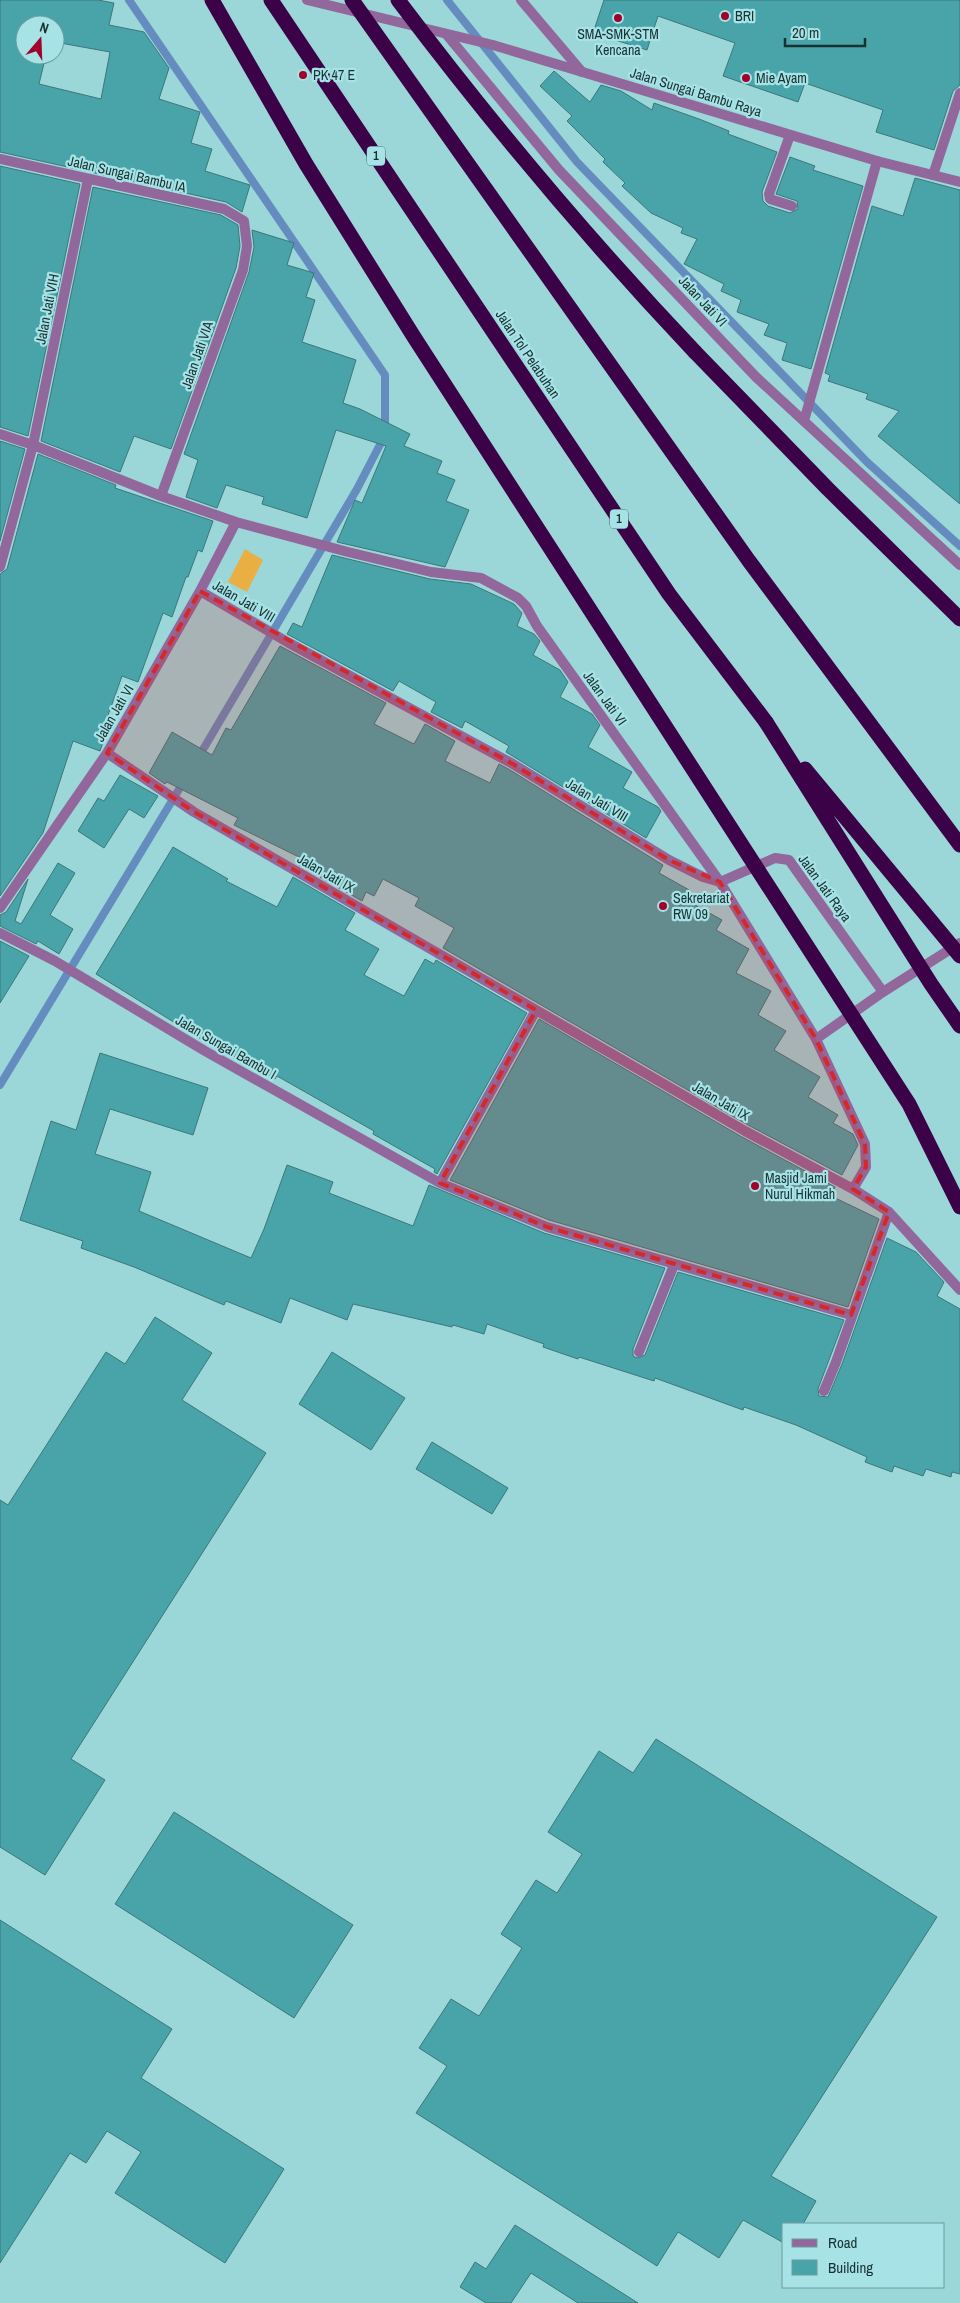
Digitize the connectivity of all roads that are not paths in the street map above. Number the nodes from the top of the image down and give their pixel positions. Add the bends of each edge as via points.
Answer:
1 (212, 0) edge
2 (272, 0) edge
3 (307, 0) edge
4 (352, 0) edge
5 (398, 0) edge
6 (521, 0) edge
7 (447, 35) junction
8 (582, 72) junction
9 (960, 93) edge
10 (790, 135) junction
11 (0, 159) edge
12 (877, 161) junction
13 (933, 175) junction
14 (88, 179) junction
15 (960, 182) edge
16 (792, 206) dead end
17 (244, 221) joint
18 (804, 421) junction
19 (0, 434) edge
20 (33, 445) junction
21 (160, 496) junction
22 (236, 522) junction
23 (960, 565) edge
24 (0, 567) edge
25 (200, 591) junction
26 (960, 618) edge
27 (766, 722) junction
28 (107, 753) junction
29 (960, 845) edge
30 (720, 882) junction
31 (0, 908) edge
32 (0, 932) edge
33 (960, 943) edge
34 (960, 956) edge
35 (883, 992) junction
36 (536, 1010) junction
37 (960, 1026) edge
38 (816, 1040) junction
39 (440, 1183) junction
40 (853, 1188) junction
41 (960, 1207) edge
42 (889, 1212) junction
43 (674, 1265) junction
44 (960, 1290) edge
45 (851, 1315) junction
46 (640, 1352) dead end
47 (824, 1391) dead end

1 - 41 highway, bridge via 306,164 414,337 909,1104
2 - 27 highway, Jalan Tol Pelabuhan / 1 via 669,594
3 - 7 street, Jalan Sungai Bambu Raya
4 - 29 highway, bridge via 743,553
5 - 26 highway, bridge via 468,93 648,302 828,489
6 - 8 street
7 - 8 street, Jalan Sungai Bambu Raya via 486,43
7 - 18 street, Jalan Jati VI via 559,170 756,377
8 - 10 street, Jalan Sungai Bambu Raya
9 - 13 street
10 - 12 street, Jalan Sungai Bambu Raya
10 - 16 street via 769,194 770,199
11 - 14 street, Jalan Sungai Bambu IA
12 - 13 street, Jalan Sungai Bambu Raya
12 - 18 street
13 - 15 street, Jalan Sungai Bambu Raya
14 - 17 street, Jalan Sungai Bambu IA via 224,209
14 - 20 street, Jalan Jati VIH
17 - 21 street, Jalan Jati VIA via 248,246 243,270
18 - 23 street, Jalan Jati VI
19 - 20 street, Jalan Jati VI
20 - 21 street, Jalan Jati VI
20 - 24 street, Jalan Jati VIH
21 - 22 street, Jalan Jati VI
22 - 25 street, Jalan Jati VI
22 - 30 street, Jalan Jati VI via 431,572 481,578 518,598
25 - 28 street, Jalan Jati VI
25 - 30 street, Jalan Jati VIII via 512,764 669,860
27 - 34 highway, bridge
27 - 37 highway, bridge
28 - 31 street, Jalan Jati VI
28 - 36 street, Jalan Jati IX via 194,812
30 - 35 street, Jalan Jati Raya via 775,858 789,860
30 - 38 street
32 - 39 street, Jalan Sungai Bambu I
33 - 35 street
35 - 38 street
36 - 39 street
36 - 40 street, Jalan Jati IX via 745,1131
38 - 40 street via 865,1144 866,1167
39 - 43 street, Jalan Sungai Bambu I via 547,1227
40 - 42 street, Jalan Jati IX
42 - 44 street, Jalan Jati IX
42 - 45 street
43 - 45 street, Jalan Sungai Bambu I
43 - 46 street
45 - 47 street

